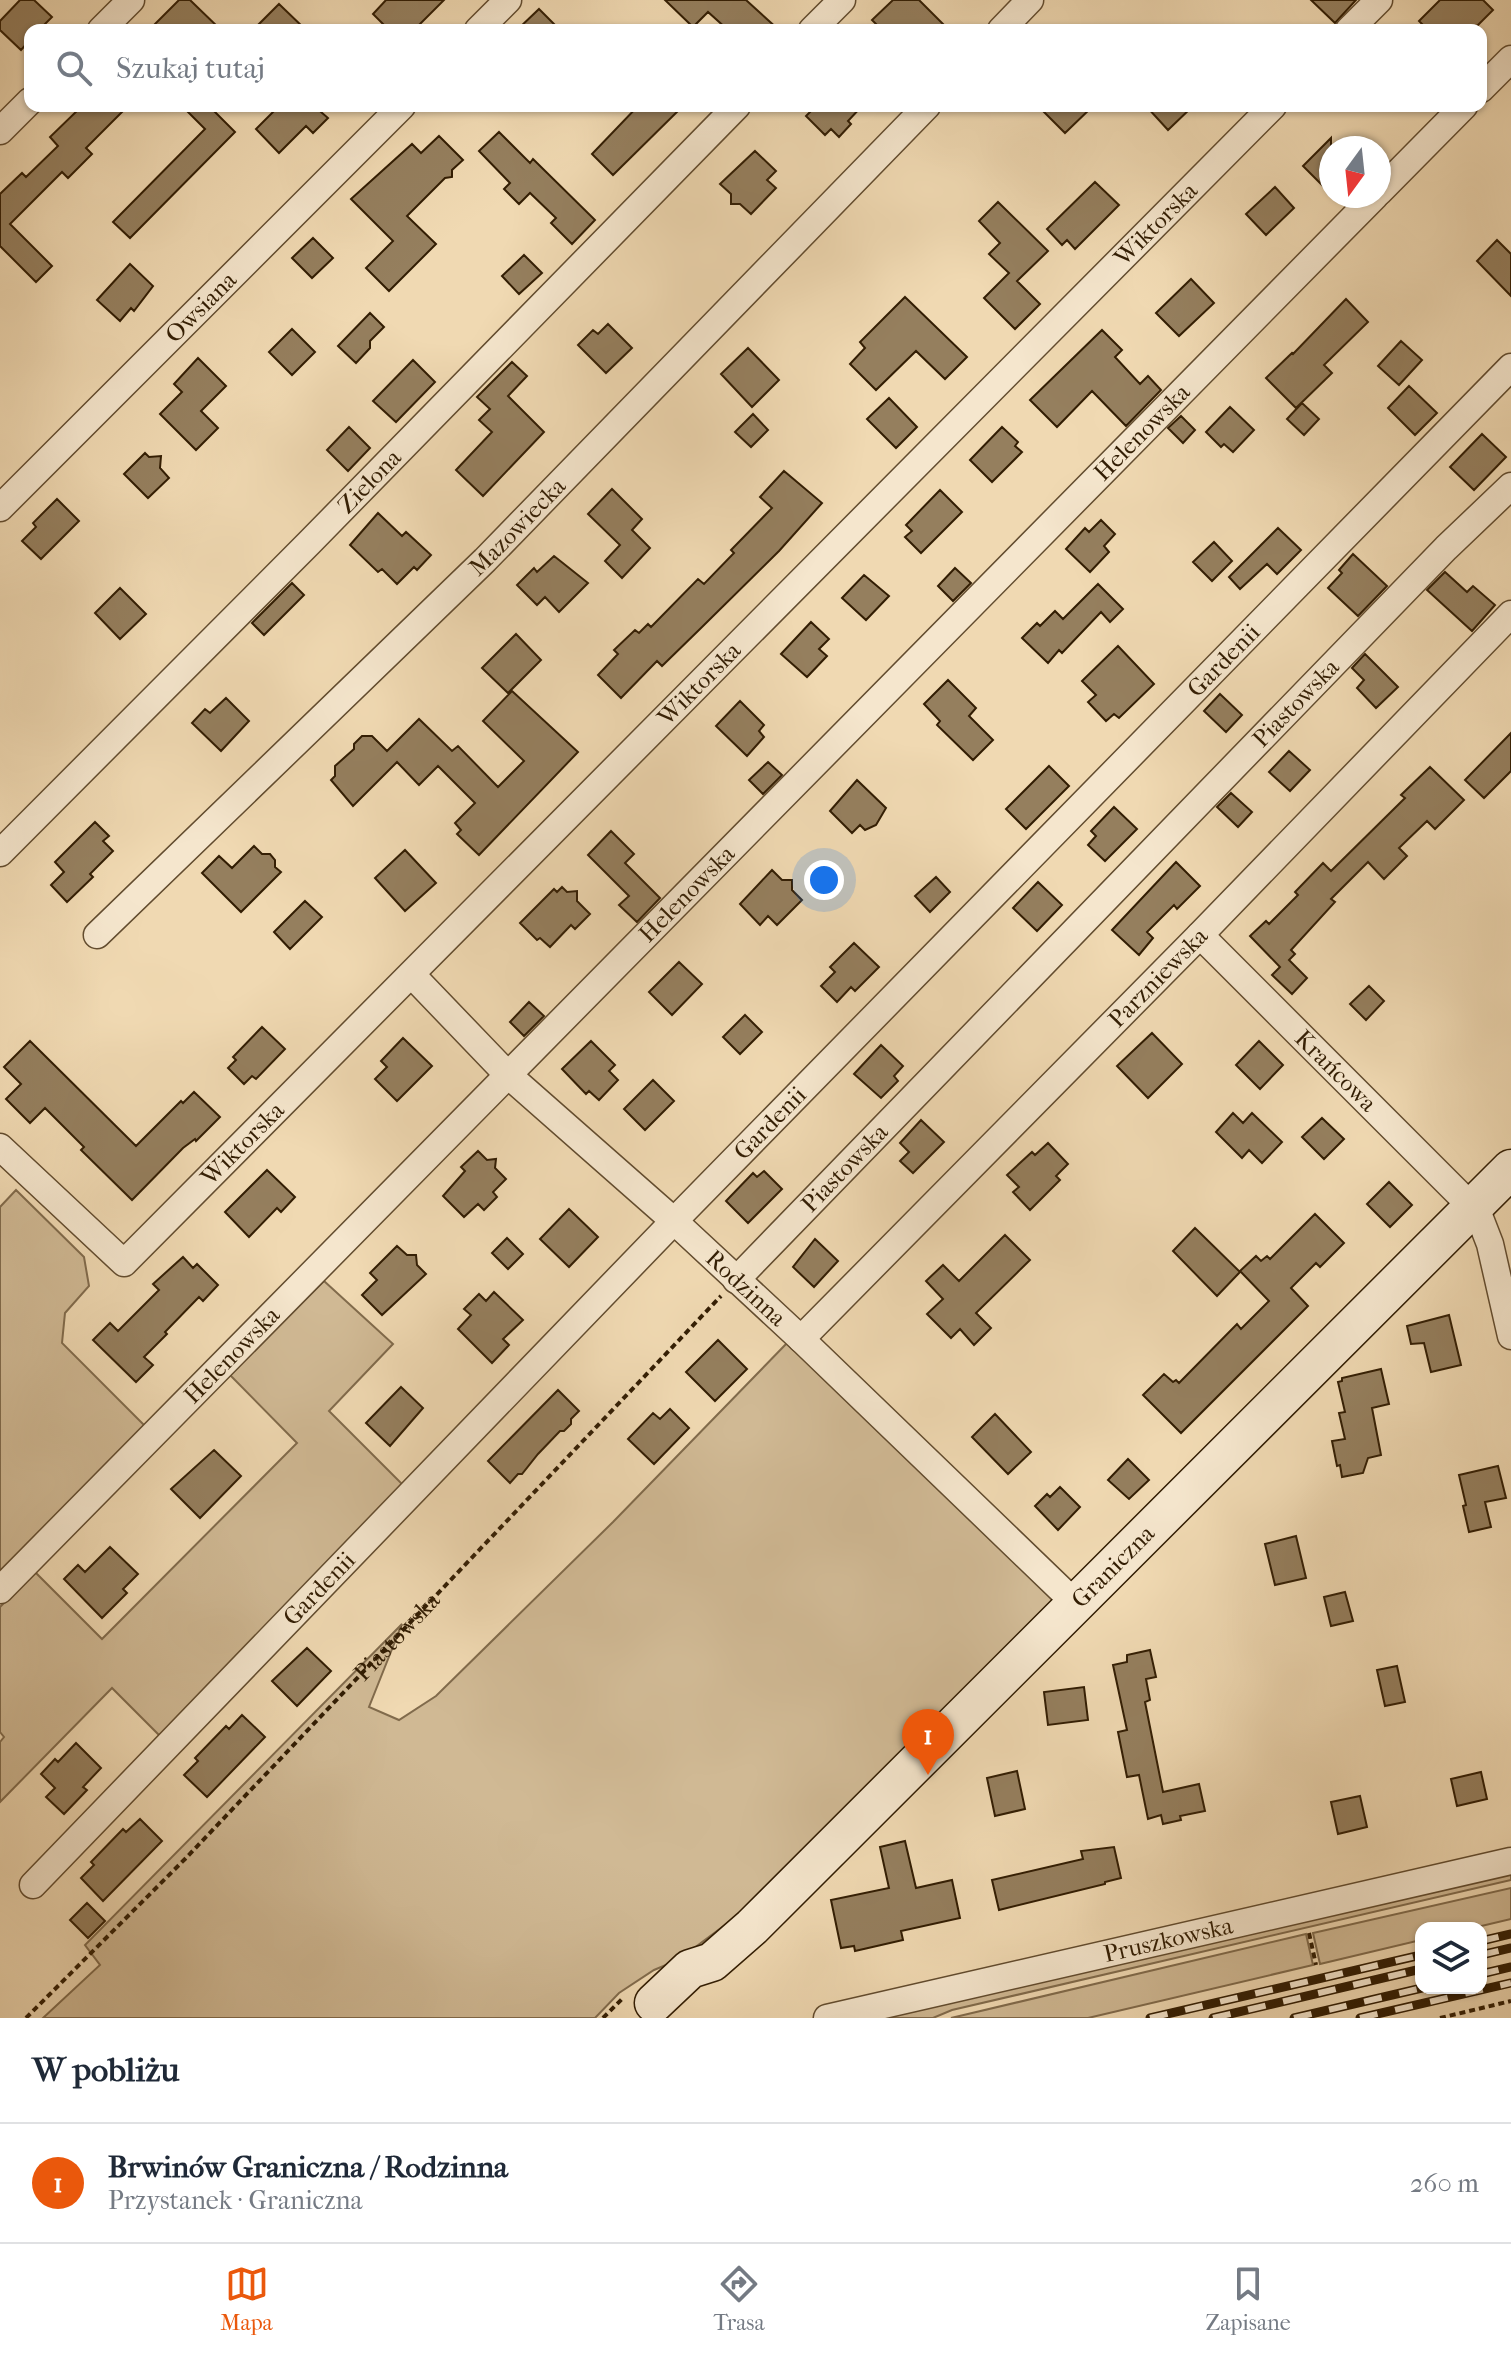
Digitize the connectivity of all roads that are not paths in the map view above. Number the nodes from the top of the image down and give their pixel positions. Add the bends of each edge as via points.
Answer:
1 (131, 0) edge
2 (508, 0) edge
3 (842, 0) edge
4 (1030, 0) edge
5 (1379, 0) edge
6 (107, 24) edge
7 (484, 24) edge
8 (818, 24) edge
9 (1007, 24) edge
10 (1355, 24) edge
11 (1511, 59) edge
12 (1487, 83) edge
13 (24, 107) edge
14 (396, 112) edge
15 (731, 112) edge
16 (921, 112) edge
17 (1267, 112) edge
18 (1458, 112) edge
19 (0, 131) edge
20 (1391, 180) edge
21 (1363, 208) edge
22 (1511, 367) edge
23 (1511, 486) edge
24 (0, 508) edge
25 (1511, 614) edge
26 (0, 853) edge
27 (97, 935) dead end
28 (1200, 935) junction
29 (412, 975) junction
30 (507, 1074) junction
31 (0, 1147) edge
32 (1511, 1169) edge
33 (1474, 1207) junction
34 (674, 1221) junction
35 (736, 1280) junction
36 (1511, 1336) edge
37 (801, 1339) junction
38 (0, 1590) edge
39 (1076, 1604) junction
40 (1511, 1861) edge
41 (33, 1885) dead end
42 (657, 2014) edge
43 (827, 2018) edge

1 - 6 street
2 - 7 street
3 - 8 street
4 - 9 street
5 - 10 street
11 - 12 street
13 - 19 street
14 - 24 street, Owsiana
15 - 26 street, Zielona
16 - 27 street, Mazowiecka via 485,560
17 - 29 street, Wiktorska
18 - 20 street, Helenowska
21 - 30 street, Helenowska
22 - 34 street, Gardenii
23 - 35 street, Piastowska
25 - 28 street, Parzniewska
28 - 33 street, Krańcowa
28 - 37 street, Parzniewska
29 - 30 street, Rodzinna
29 - 31 street, Wiktorska via 124,1263
30 - 34 street, Rodzinna
30 - 38 street, Helenowska
32 - 33 street, Graniczna
33 - 36 street via 1488,1235
33 - 39 street, Graniczna
34 - 35 street, Rodzinna
34 - 41 street, Gardenii
35 - 37 street, Rodzinna
37 - 39 street, Rodzinna
39 - 42 street, Graniczna via 752,1927 712,1962 690,1969
40 - 43 street, Pruszkowska

